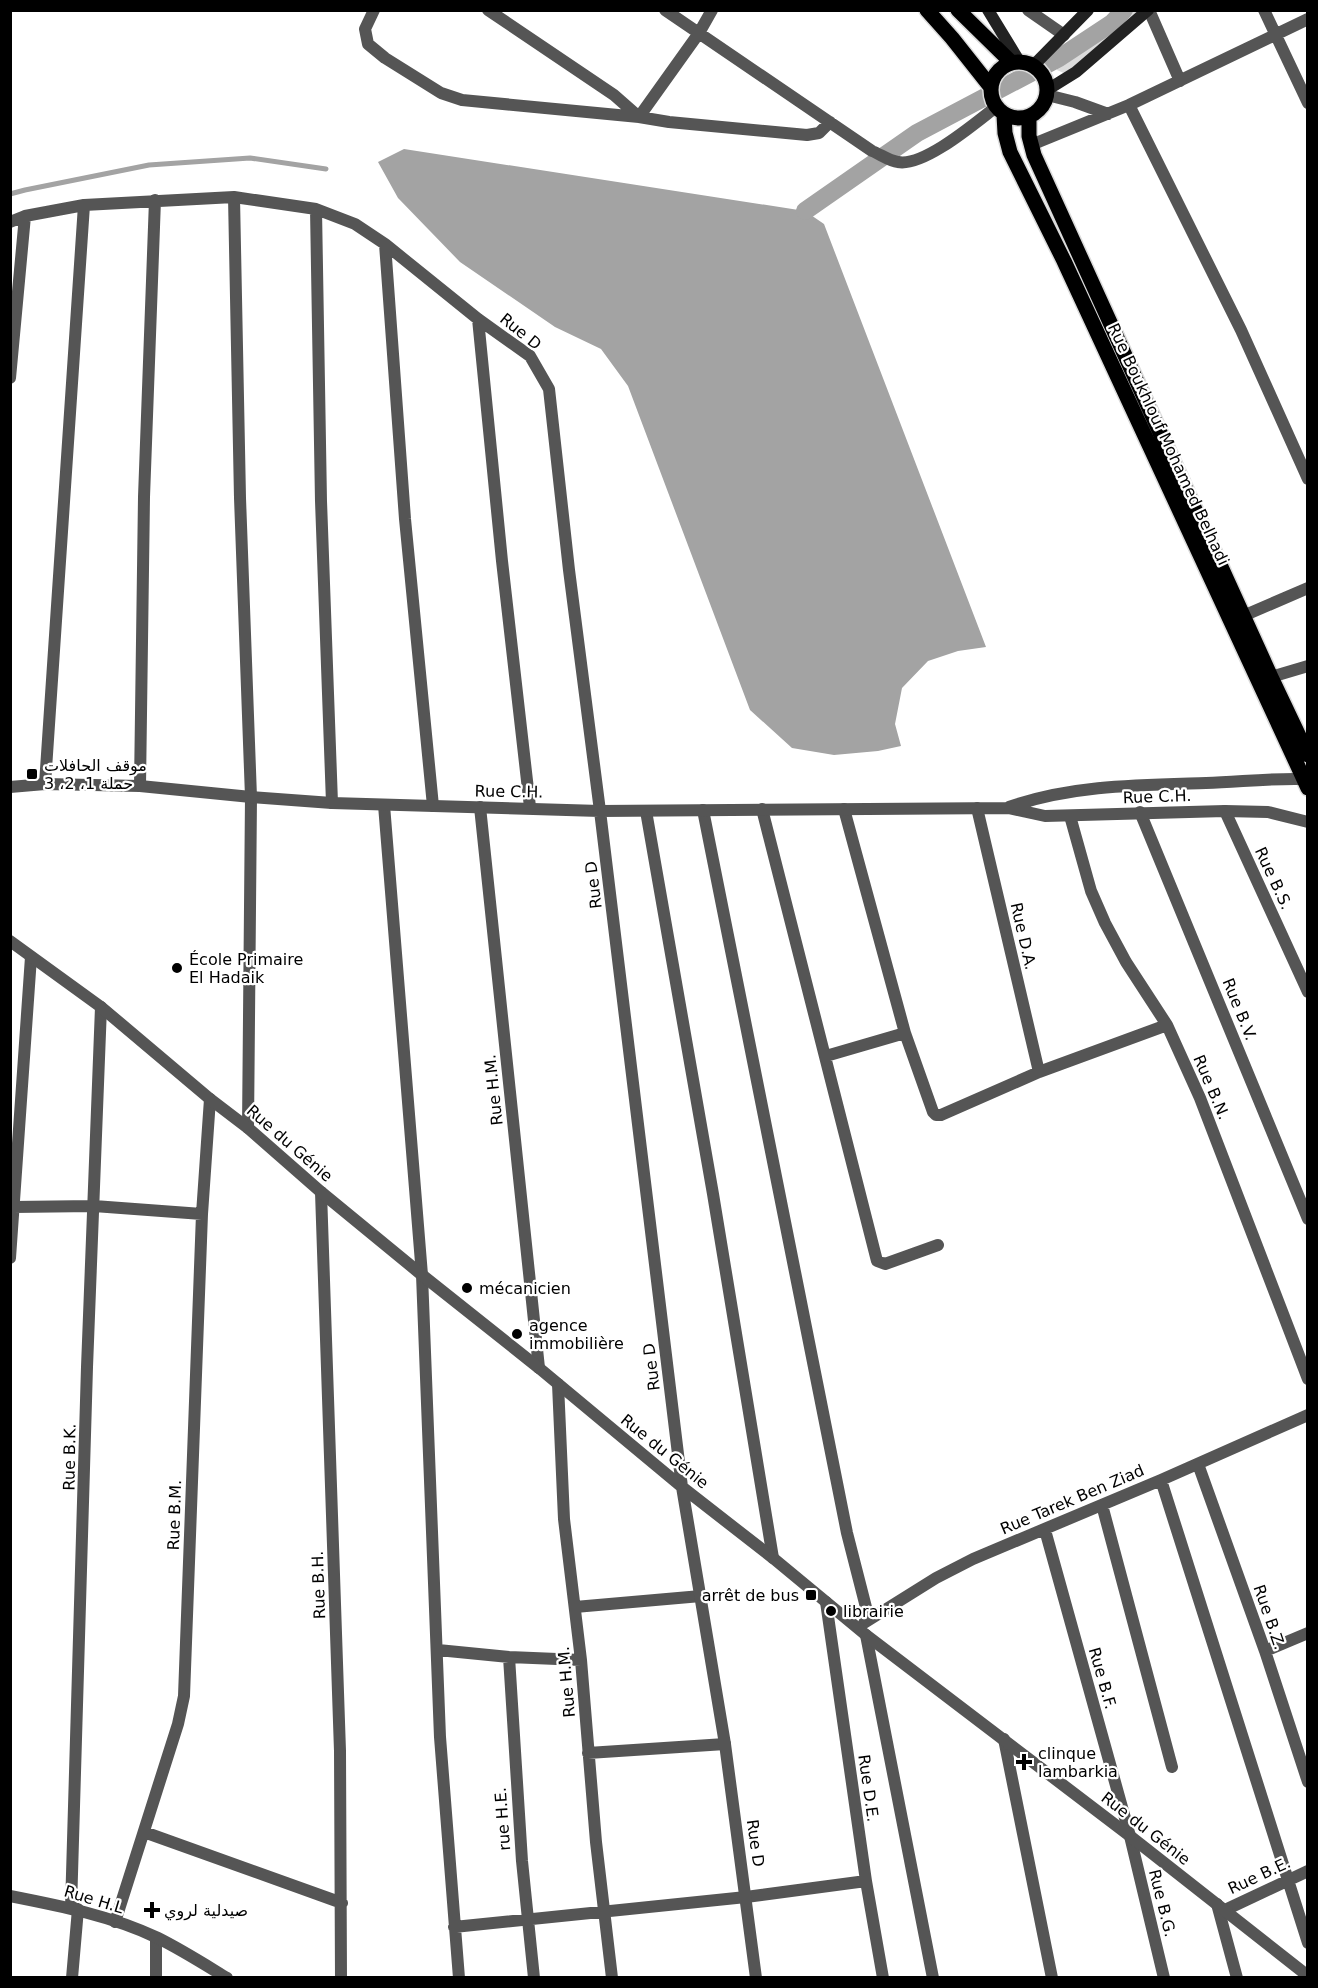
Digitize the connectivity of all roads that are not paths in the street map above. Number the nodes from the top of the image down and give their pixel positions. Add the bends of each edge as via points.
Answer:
1 (374, 10) edge
2 (488, 10) edge
3 (665, 10) edge
4 (712, 10) edge
5 (927, 10) edge
6 (958, 10) edge
7 (988, 10) edge
8 (1028, 10) edge
9 (1088, 10) edge
10 (1148, 10) edge
11 (1264, 10) edge
12 (1308, 19) edge
13 (699, 33) junction
14 (1275, 34) junction
15 (1064, 35) junction
16 (1021, 63) junction
17 (1180, 81) junction
18 (990, 86) junction
19 (1047, 92) junction
20 (1308, 103) edge
21 (1129, 105) junction
22 (1000, 111) junction
23 (1108, 114) junction
24 (639, 117) junction
25 (1029, 117) junction
26 (830, 122) junction
27 (1031, 145) junction
28 (234, 196) junction
29 (155, 200) junction
30 (84, 205) junction
31 (316, 209) junction
32 (25, 216) junction
33 (10, 222) edge
34 (385, 244) junction
35 (478, 319) junction
36 (10, 378) edge
37 (1308, 479) edge
38 (1308, 588) edge
39 (1243, 616) junction
40 (1308, 666) edge
41 (1270, 677) junction
42 (1306, 748) edge
43 (45, 784) junction
44 (1305, 784) edge
45 (140, 786) junction
46 (10, 787) edge
47 (251, 797) junction
48 (332, 803) junction
49 (384, 805) junction
50 (433, 806) junction
51 (480, 807) junction
52 (530, 807) junction
53 (977, 808) junction
54 (1008, 808) junction
55 (762, 809) junction
56 (844, 809) junction
57 (703, 810) junction
58 (600, 811) junction
59 (645, 811) junction
60 (1225, 811) junction
61 (1140, 812) junction
62 (1070, 816) junction
63 (1308, 822) edge
64 (10, 941) edge
65 (31, 957) junction
66 (1308, 992) edge
67 (101, 1007) junction
68 (1167, 1025) junction
69 (904, 1033) junction
70 (826, 1056) junction
71 (1040, 1072) junction
72 (210, 1099) junction
73 (248, 1128) junction
74 (321, 1192) junction
75 (94, 1206) junction
76 (13, 1207) junction
77 (202, 1214) junction
78 (1308, 1219) edge
79 (938, 1245) dead end
80 (10, 1258) edge
81 (422, 1275) junction
82 (539, 1368) junction
83 (1308, 1379) edge
84 (558, 1384) junction
85 (1308, 1415) edge
86 (1198, 1464) junction
87 (1161, 1479) junction
88 (682, 1487) junction
89 (1102, 1505) junction
90 (1045, 1530) junction
91 (773, 1558) junction
92 (701, 1596) junction
93 (826, 1602) junction
94 (575, 1607) junction
95 (868, 1619) junction
96 (861, 1631) junction
97 (1308, 1633) edge
98 (438, 1650) junction
99 (1265, 1651) junction
100 (509, 1657) junction
101 (581, 1660) junction
102 (1004, 1739) junction
103 (725, 1744) junction
104 (588, 1753) junction
105 (1172, 1767) dead end
106 (1308, 1782) edge
107 (144, 1832) junction
108 (1130, 1836) junction
109 (1308, 1871) edge
110 (1286, 1880) junction
111 (866, 1881) junction
112 (10, 1896) edge
113 (746, 1897) junction
114 (342, 1903) junction
115 (1221, 1907) junction
116 (75, 1908) junction
117 (603, 1911) junction
118 (528, 1920) junction
119 (115, 1922) junction
120 (454, 1927) junction
121 (156, 1938) junction
122 (1308, 1943) edge
123 (1308, 1976) edge
124 (72, 1977) edge
125 (156, 1977) edge
126 (227, 1977) edge
127 (341, 1977) edge
128 (459, 1977) edge
129 (534, 1977) edge
130 (612, 1977) edge
131 (756, 1977) edge
132 (883, 1977) edge
133 (933, 1977) edge
134 (1052, 1977) edge
135 (1164, 1977) edge
136 (1237, 1977) edge

1 - 24 street via 365,29 368,44 441,93 462,100
2 - 24 street via 614,95
3 - 13 street
4 - 13 street
5 - 18 main road
6 - 16 main road
7 - 16 main road
8 - 15 street
9 - 15 main road
10 - 17 street
10 - 19 main road via 1077,72
11 - 14 street
12 - 14 street
13 - 24 street
13 - 26 street
14 - 17 street
14 - 20 street
15 - 16 main road
16 - 18 main road via 1001,67
16 - 19 main road via 1041,72
17 - 21 street
18 - 22 main road via 991,97
19 - 23 street
19 - 25 main road via 1043,105
21 - 23 street
21 - 37 street via 1241,330
22 - 25 main road via 1016,118
22 - 26 street via 907,162 896,162 872,150
22 - 44 main road, Rue Boukhlouf Mohamed Belhadi via 1010,152
23 - 27 street
24 - 26 street via 807,135 819,133
25 - 27 main road, Rue Boukhlouf Mohamed Belhadi
27 - 39 main road, Rue Boukhlouf Mohamed Belhadi
28 - 29 street, Rue D
28 - 31 street, Rue D
28 - 47 street
29 - 30 street, Rue D
29 - 45 street via 144,497
30 - 32 street, Rue D
30 - 43 street
31 - 34 street, Rue D via 355,224
31 - 48 street
32 - 33 street, Rue D
32 - 36 street
34 - 35 street, Rue D
34 - 50 street via 405,519
35 - 52 street
35 - 58 street, Rue D via 530,356 549,389
38 - 39 street
39 - 41 main road, Rue Boukhlouf Mohamed Belhadi
40 - 41 street
41 - 42 main road, Rue Boukhlouf Mohamed Belhadi
43 - 45 street, Rue C.H.
43 - 46 street, Rue C.H.
44 - 54 street, Rue C.H. via 1273,778 1106,788 1036,798
45 - 47 street, Rue C.H.
47 - 48 street, Rue C.H.
47 - 73 street
48 - 49 street, Rue C.H.
49 - 50 street, Rue C.H.
49 - 81 street
50 - 51 street, Rue C.H.
51 - 52 street, Rue C.H.
51 - 82 street, Rue H.M.
52 - 58 street, Rue C.H.
53 - 54 street, Rue C.H.
53 - 56 street, Rue C.H.
53 - 71 street, Rue D.A.
54 - 62 street, Rue C.H. via 1045,816
55 - 56 street, Rue C.H.
55 - 57 street, Rue C.H.
55 - 70 street
56 - 69 street
57 - 59 street, Rue C.H.
57 - 95 street via 847,1533
58 - 59 street, Rue C.H.
58 - 88 street, Rue D
59 - 91 street
60 - 61 street, Rue C.H.
60 - 63 street, Rue C.H. via 1268,812
60 - 66 street, Rue B.S.
61 - 62 street, Rue C.H.
61 - 78 street, Rue B.V.
62 - 68 street, Rue B.N. via 1091,891 1105,923
64 - 65 street, Rue du Génie
65 - 67 street, Rue du Génie
65 - 76 street
67 - 72 street, Rue du Génie
67 - 75 street, Rue B.K.
68 - 71 street
68 - 83 street, Rue B.N. via 1200,1098
69 - 70 street
69 - 71 street via 936,1115
70 - 79 street via 877,1261 885,1264
72 - 73 street, Rue du Génie
72 - 77 street, Rue B.M.
73 - 74 street, Rue du Génie
74 - 81 street, Rue du Génie
74 - 114 street, Rue B.H.
75 - 76 street
75 - 77 street
75 - 116 street, Rue B.K.
76 - 80 street
77 - 107 street, Rue B.M. via 184,1696
81 - 82 street, Rue du Génie
81 - 98 street
82 - 84 street, Rue du Génie
84 - 88 street, Rue du Génie
84 - 94 street, Rue H.M. via 564,1519
85 - 86 street, Rue Tarek Ben Ziad
86 - 87 street, Rue Tarek Ben Ziad
86 - 99 street, Rue B.Z.
87 - 89 street, Rue Tarek Ben Ziad
87 - 110 street
88 - 91 street, Rue du Génie
88 - 92 street, Rue D
89 - 90 street, Rue Tarek Ben Ziad
89 - 105 street
90 - 95 street, Rue Tarek Ben Ziad via 973,1559
90 - 108 street, Rue B.F.
91 - 93 street, Rue du Génie
92 - 94 street
92 - 103 street, Rue D
93 - 96 street, Rue du Génie
93 - 111 street, Rue D.E.
94 - 101 street, Rue H.M.
95 - 96 street, Rue Tarek Ben Ziad
96 - 102 street, Rue du Génie
96 - 133 street
97 - 99 street
98 - 100 street
98 - 120 street
99 - 106 street, Rue B.Z.
100 - 101 street
100 - 118 street, rue H.E.
101 - 104 street, Rue H.M.
102 - 108 street, Rue du Génie
102 - 134 street
103 - 104 street
103 - 113 street, Rue D
104 - 117 street, Rue H.M.
107 - 114 street
107 - 119 street, Rue B.M.
108 - 115 street, Rue du Génie
108 - 135 street, Rue B.G.
109 - 110 street, Rue B.E.
110 - 115 street, Rue B.E.
110 - 122 street
111 - 113 street
111 - 132 street, Rue D.E.
112 - 116 street, Rue H.L
113 - 117 street
113 - 131 street, Rue D
114 - 127 street, Rue B.H.
115 - 123 street, Rue du Génie
115 - 136 street
116 - 119 street, Rue H.L
116 - 124 street, Rue B.K.
117 - 118 street
117 - 130 street, Rue H.M.
118 - 120 street
118 - 129 street, rue H.E.
119 - 121 street, Rue H.L
120 - 128 street
121 - 125 street
121 - 126 street, Rue H.L

